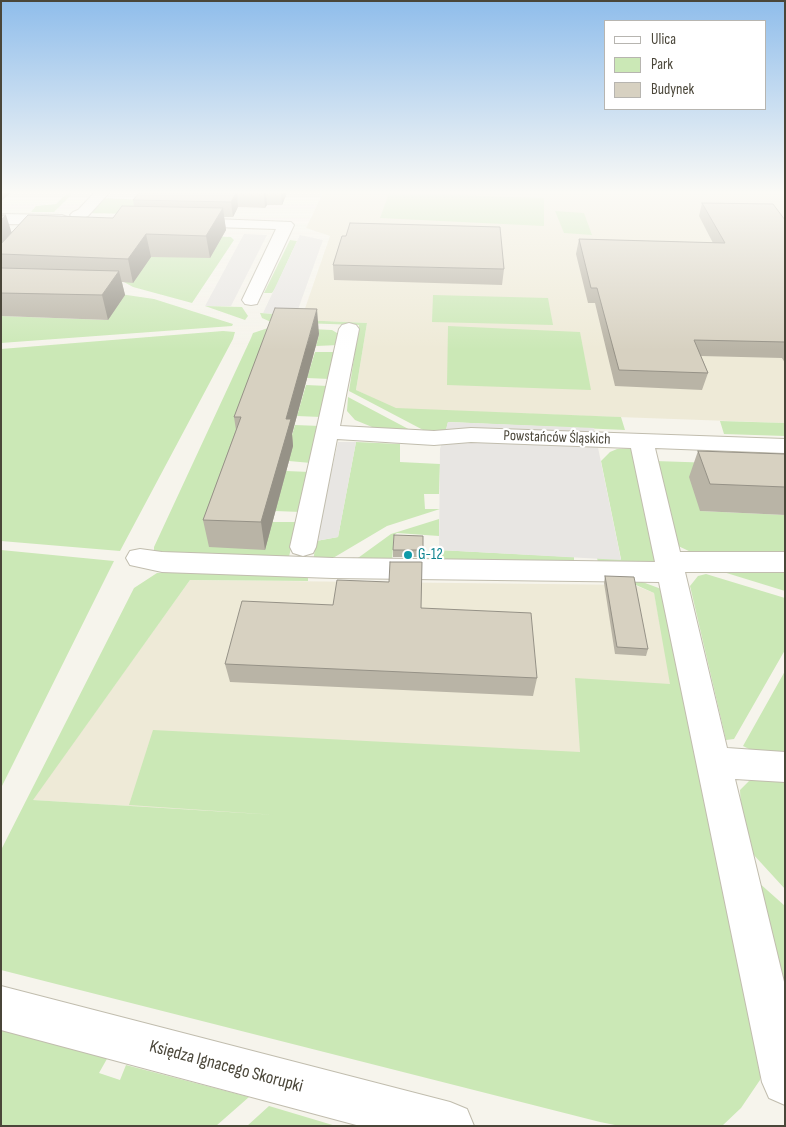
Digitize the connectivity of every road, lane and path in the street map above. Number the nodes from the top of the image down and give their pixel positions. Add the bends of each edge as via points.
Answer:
1 (277, 246) edge
2 (251, 300) dead end
3 (349, 329) dead end
4 (329, 432) junction
5 (641, 440) junction
6 (785, 446) edge
7 (303, 546) dead end
8 (140, 558) dead end
9 (785, 562) edge
10 (670, 567) junction
11 (714, 762) junction
12 (785, 767) edge
13 (1, 1008) edge
14 (785, 1082) edge
15 (450, 1126) edge

1 - 2 street
3 - 4 street
4 - 5 street, Powstańców Śląskich via 434,438 471,435
4 - 7 street
5 - 6 street, Powstańców Śląskich
5 - 10 street
8 - 10 street via 162,562 333,568
9 - 10 street
10 - 11 street
11 - 12 street
11 - 14 street
13 - 15 street, Księdza Ignacego Skorupki

